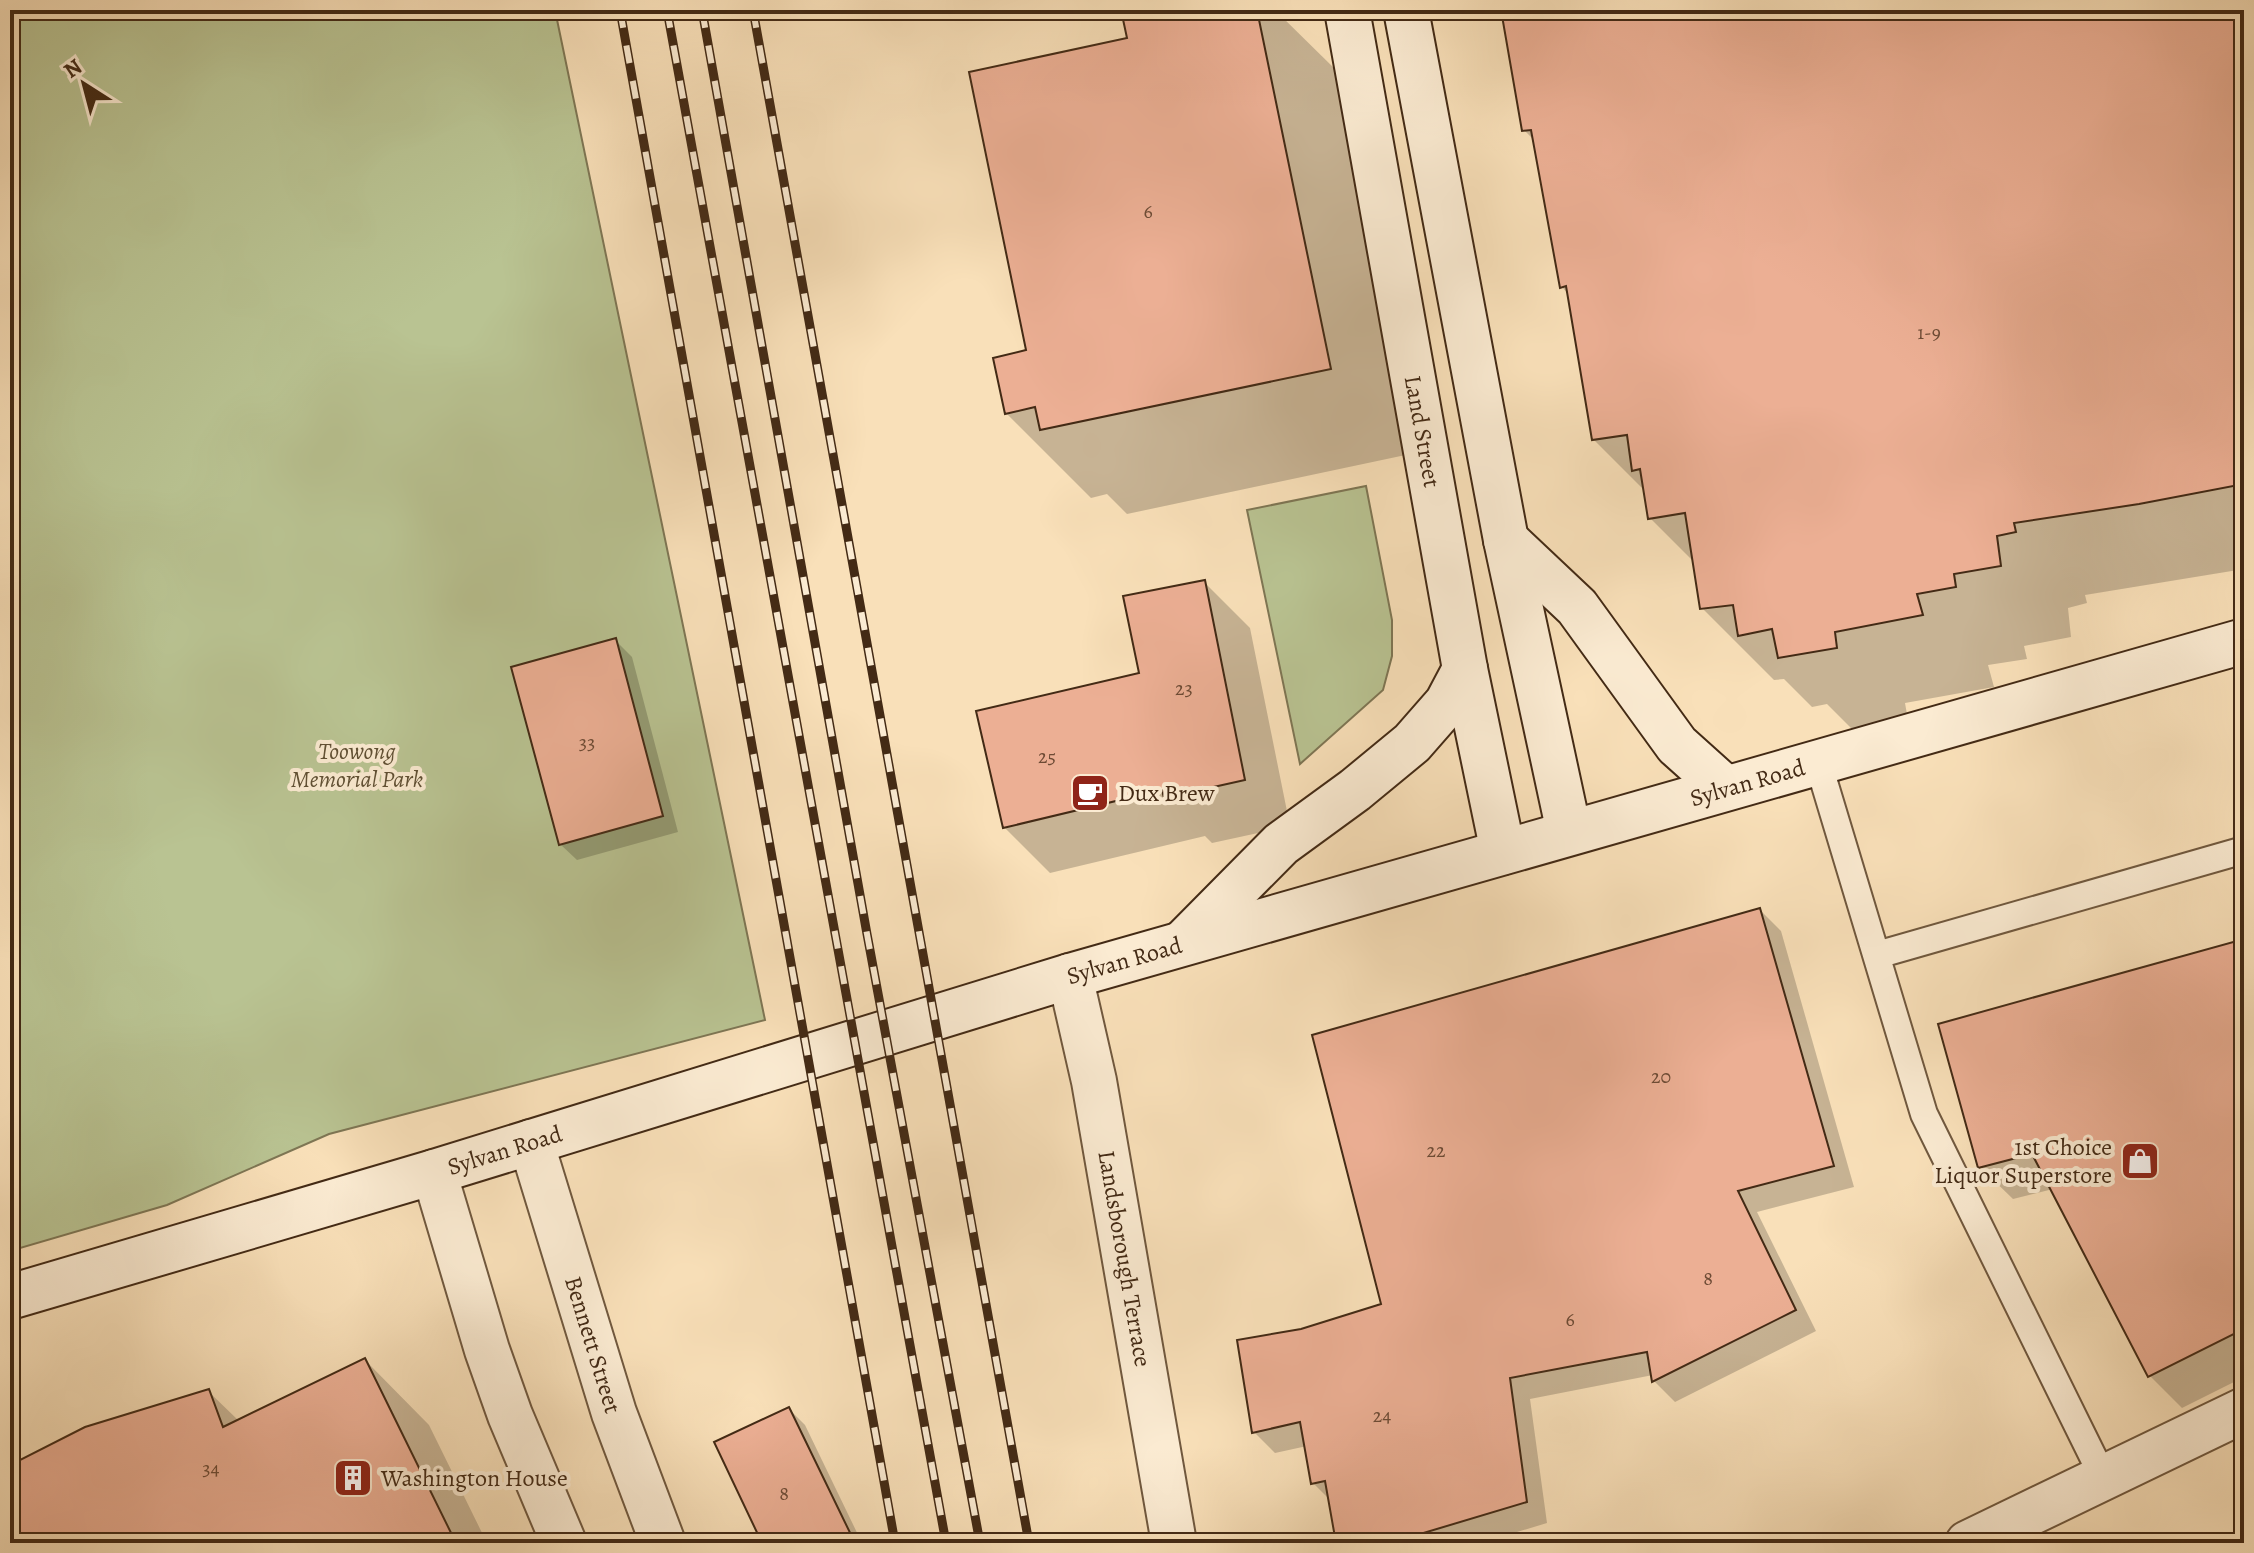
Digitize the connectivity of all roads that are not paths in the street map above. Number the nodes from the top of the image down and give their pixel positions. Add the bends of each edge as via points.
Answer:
1 (1347, 10) edge
2 (1406, 10) edge
3 (1506, 540) junction
4 (2244, 641) edge
5 (1465, 669) junction
6 (1818, 762) junction
7 (1725, 788) junction
8 (1569, 832) junction
9 (2244, 850) edge
10 (1503, 852) junction
11 (1184, 943) junction
12 (1877, 955) junction
13 (1070, 976) junction
14 (531, 1142) junction
15 (434, 1172) junction
16 (10, 1297) edge
17 (2244, 1410) edge
18 (2104, 1479) junction
19 (1997, 1537) edge
20 (564, 1543) edge
21 (663, 1543) edge
22 (1174, 1543) edge

1 - 5 main road, Land Street
2 - 3 main road
3 - 7 main road via 1577,607 1677,745
3 - 8 main road
4 - 6 main road, Sylvan Road
5 - 10 main road, Land Street
5 - 11 main road via 1447,703 1412,743 1281,844
6 - 7 main road, Sylvan Road
6 - 12 lane
7 - 8 main road, Sylvan Road
8 - 10 main road, Sylvan Road
9 - 12 lane
10 - 11 main road, Sylvan Road
11 - 13 main road, Sylvan Road
12 - 18 lane via 1924,1114
13 - 14 main road, Sylvan Road
13 - 22 main road, Landsborough Terrace via 1094,1081
14 - 15 main road, Sylvan Road
14 - 21 main road, Bennett Street via 601,1373
15 - 16 main road, Sylvan Road
15 - 20 main road via 487,1350
17 - 18 main road
18 - 19 main road

